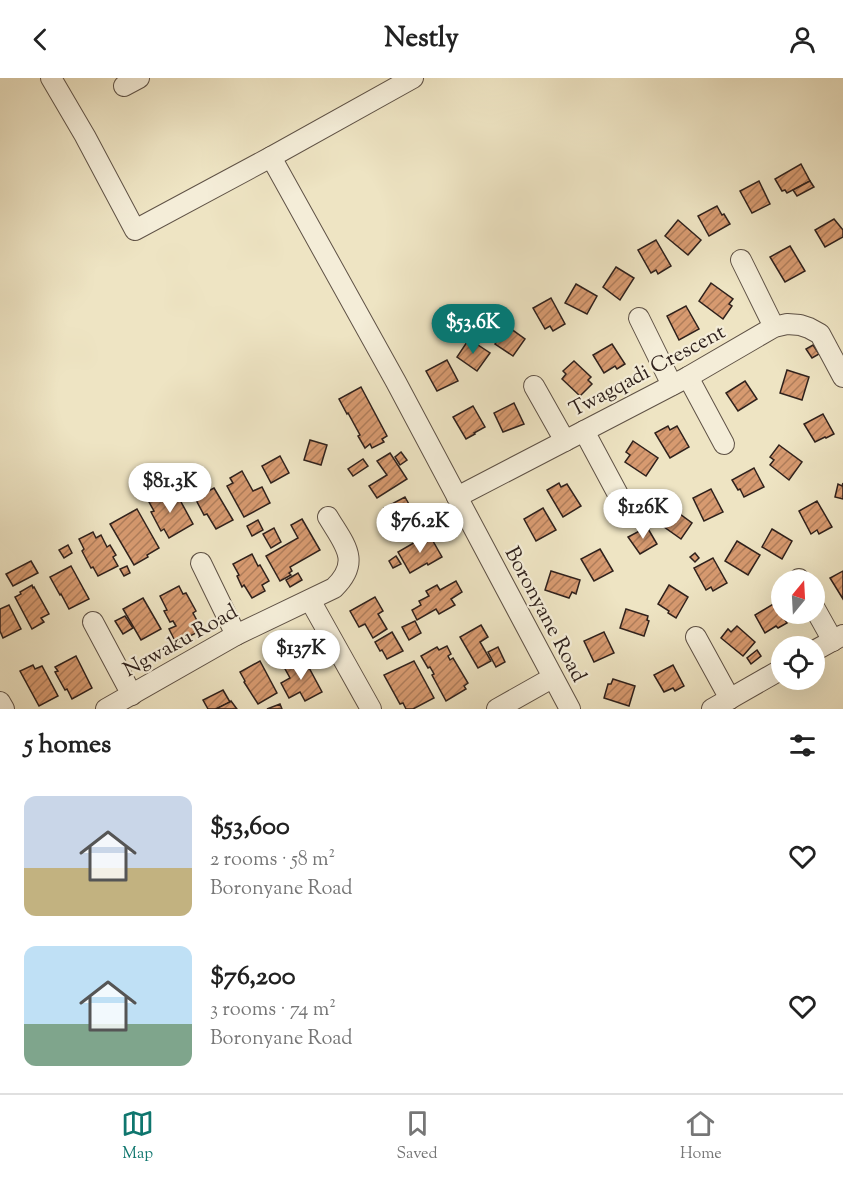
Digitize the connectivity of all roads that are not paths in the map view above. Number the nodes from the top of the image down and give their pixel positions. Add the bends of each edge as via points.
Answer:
1 (51, 78) edge
2 (413, 78) edge
3 (271, 157) junction
4 (741, 260) dead end
5 (639, 318) dead end
6 (774, 327) junction
7 (843, 377) edge
8 (680, 381) junction
9 (534, 386) dead end
10 (584, 431) junction
11 (565, 441) junction
12 (724, 444) dead end
13 (457, 497) junction
14 (621, 500) dead end
15 (328, 516) dead end
16 (201, 563) dead end
17 (310, 600) junction
18 (825, 621) edge
19 (93, 622) dead end
20 (236, 635) junction
21 (696, 637) dead end
22 (838, 638) edge
23 (771, 675) edge
24 (552, 678) junction
25 (132, 695) junction
26 (730, 699) junction
27 (0, 702) edge
28 (4, 709) edge
29 (106, 709) edge
30 (371, 709) edge
31 (497, 709) edge
32 (570, 709) edge
33 (712, 709) edge

1 - 3 street via 135,230
2 - 3 street
3 - 13 street, Boronyane Road
4 - 6 street
5 - 8 street
6 - 7 street, Twagqadi Crescent via 800,325 820,334
6 - 8 street, Twagqadi Crescent
8 - 10 street, Twagqadi Crescent
8 - 12 street
9 - 11 street
10 - 11 street, Twagqadi Crescent
10 - 14 street
11 - 13 street, Twagqadi Crescent
13 - 24 street, Boronyane Road
15 - 17 street, Ngwaku Road via 349,553 349,566 334,588
16 - 20 street
17 - 20 street, Ngwaku Road
17 - 30 street
18 - 22 street
19 - 25 street
20 - 25 street, Ngwaku Road
21 - 26 street
23 - 26 street
24 - 31 street
24 - 32 street, Boronyane Road
25 - 29 street, Ngwaku Road
26 - 33 street
27 - 28 street

